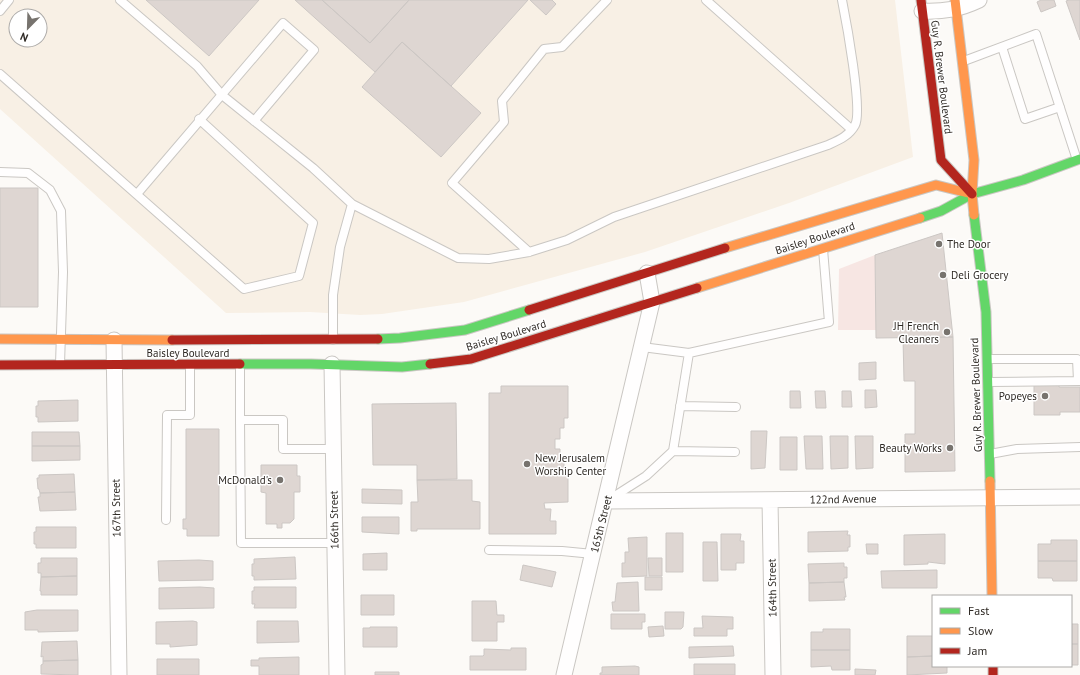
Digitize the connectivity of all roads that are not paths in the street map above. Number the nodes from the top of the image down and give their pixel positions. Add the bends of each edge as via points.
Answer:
1 (9, 0) edge
2 (120, 0) edge
3 (607, 0) edge
4 (706, 0) edge
5 (842, 0) edge
6 (979, 0) edge
7 (956, 5) edge
8 (921, 6) edge
9 (0, 12) edge
10 (1002, 47) junction
11 (964, 61) junction
12 (0, 74) edge
13 (222, 95) junction
14 (1060, 107) junction
15 (199, 119) junction
16 (254, 121) junction
17 (851, 129) junction
18 (1079, 159) edge
19 (0, 172) edge
20 (137, 194) junction
21 (972, 194) junction
22 (352, 204) junction
23 (823, 248) junction
24 (529, 252) junction
25 (647, 273) junction
26 (652, 302) junction
27 (0, 339) edge
28 (61, 339) junction
29 (114, 340) junction
30 (333, 340) junction
31 (642, 347) junction
32 (689, 353) junction
33 (987, 359) junction
34 (240, 364) junction
35 (332, 364) junction
36 (0, 365) edge
37 (60, 365) junction
38 (114, 365) junction
39 (190, 365) junction
40 (1079, 381) edge
41 (988, 382) junction
42 (680, 406) junction
43 (736, 407) dead end
44 (240, 420) junction
45 (1080, 447) edge
46 (333, 449) junction
47 (673, 451) junction
48 (735, 452) dead end
49 (990, 454) junction
50 (1080, 497) edge
51 (991, 498) junction
52 (770, 500) junction
53 (606, 501) junction
54 (166, 520) dead end
55 (335, 543) junction
56 (489, 550) dead end
57 (593, 554) junction
58 (992, 595) edge
59 (119, 675) edge
60 (337, 675) edge
61 (564, 675) edge
62 (773, 675) edge

1 - 9 lane
2 - 13 lane via 197,66
3 - 24 lane via 562,48 544,49 502,101 504,122 452,183
4 - 17 lane
5 - 17 lane via 858,105 856,124
6 - 7 street
7 - 8 street via 940,12
7 - 11 main road, Guy R. Brewer Boulevard
8 - 21 main road, Guy R. Brewer Boulevard via 941,160
10 - 11 lane
10 - 14 lane via 1025,119
10 - 14 lane via 1036,34
11 - 21 main road, Guy R. Brewer Boulevard via 974,160
12 - 20 lane
13 - 15 lane
13 - 16 lane
13 - 16 lane via 283,24 314,50
14 - 18 lane
15 - 20 lane
15 - 20 lane via 313,223 299,276 244,289
16 - 22 lane via 313,168
17 - 24 lane via 846,136 828,145 614,217 567,240
18 - 21 main road, Baisley Boulevard via 1023,180
19 - 28 lane via 28,173 50,190 61,211 64,272
21 - 23 main road, Baisley Boulevard via 941,211
21 - 25 main road, Baisley Boulevard via 936,185
21 - 33 main road, Guy R. Brewer Boulevard via 986,312
22 - 24 lane via 458,258 489,259
22 - 30 lane via 340,247 333,295
23 - 26 main road, Baisley Boulevard
23 - 32 lane via 829,322
25 - 26 street
25 - 30 main road, Baisley Boulevard via 465,330 400,338
26 - 31 street, 165th Street
26 - 35 main road, Baisley Boulevard via 472,359 402,367
27 - 28 main road, Baisley Boulevard
28 - 29 main road, Baisley Boulevard
28 - 37 lane
29 - 30 main road, Baisley Boulevard
29 - 38 street, 167th Street
30 - 35 main road
31 - 32 lane
31 - 53 street, 165th Street
32 - 42 lane
33 - 40 lane via 1077,359
33 - 41 main road, Guy R. Brewer Boulevard
34 - 35 main road, Baisley Boulevard
34 - 39 main road, Baisley Boulevard
34 - 44 lane
35 - 46 street, 166th Street
36 - 37 main road, Baisley Boulevard
37 - 38 main road, Baisley Boulevard
38 - 39 main road, Baisley Boulevard
38 - 59 street, 167th Street
39 - 54 lane via 190,416 166,415
40 - 41 lane
41 - 49 main road, Guy R. Brewer Boulevard
42 - 43 lane
42 - 47 lane
44 - 46 lane via 283,420 283,449
44 - 55 lane via 241,543
45 - 49 lane via 1017,449
46 - 55 street, 166th Street
47 - 48 lane
47 - 53 lane via 646,476
49 - 51 main road, Guy R. Brewer Boulevard
50 - 51 street, 122nd Avenue
51 - 52 street, 122nd Avenue
51 - 58 main road, Guy R. Brewer Boulevard
52 - 53 street, 122nd Avenue
52 - 62 street, 164th Street
53 - 57 street, 165th Street
55 - 60 street, 166th Street
56 - 57 lane
57 - 61 street, 165th Street

